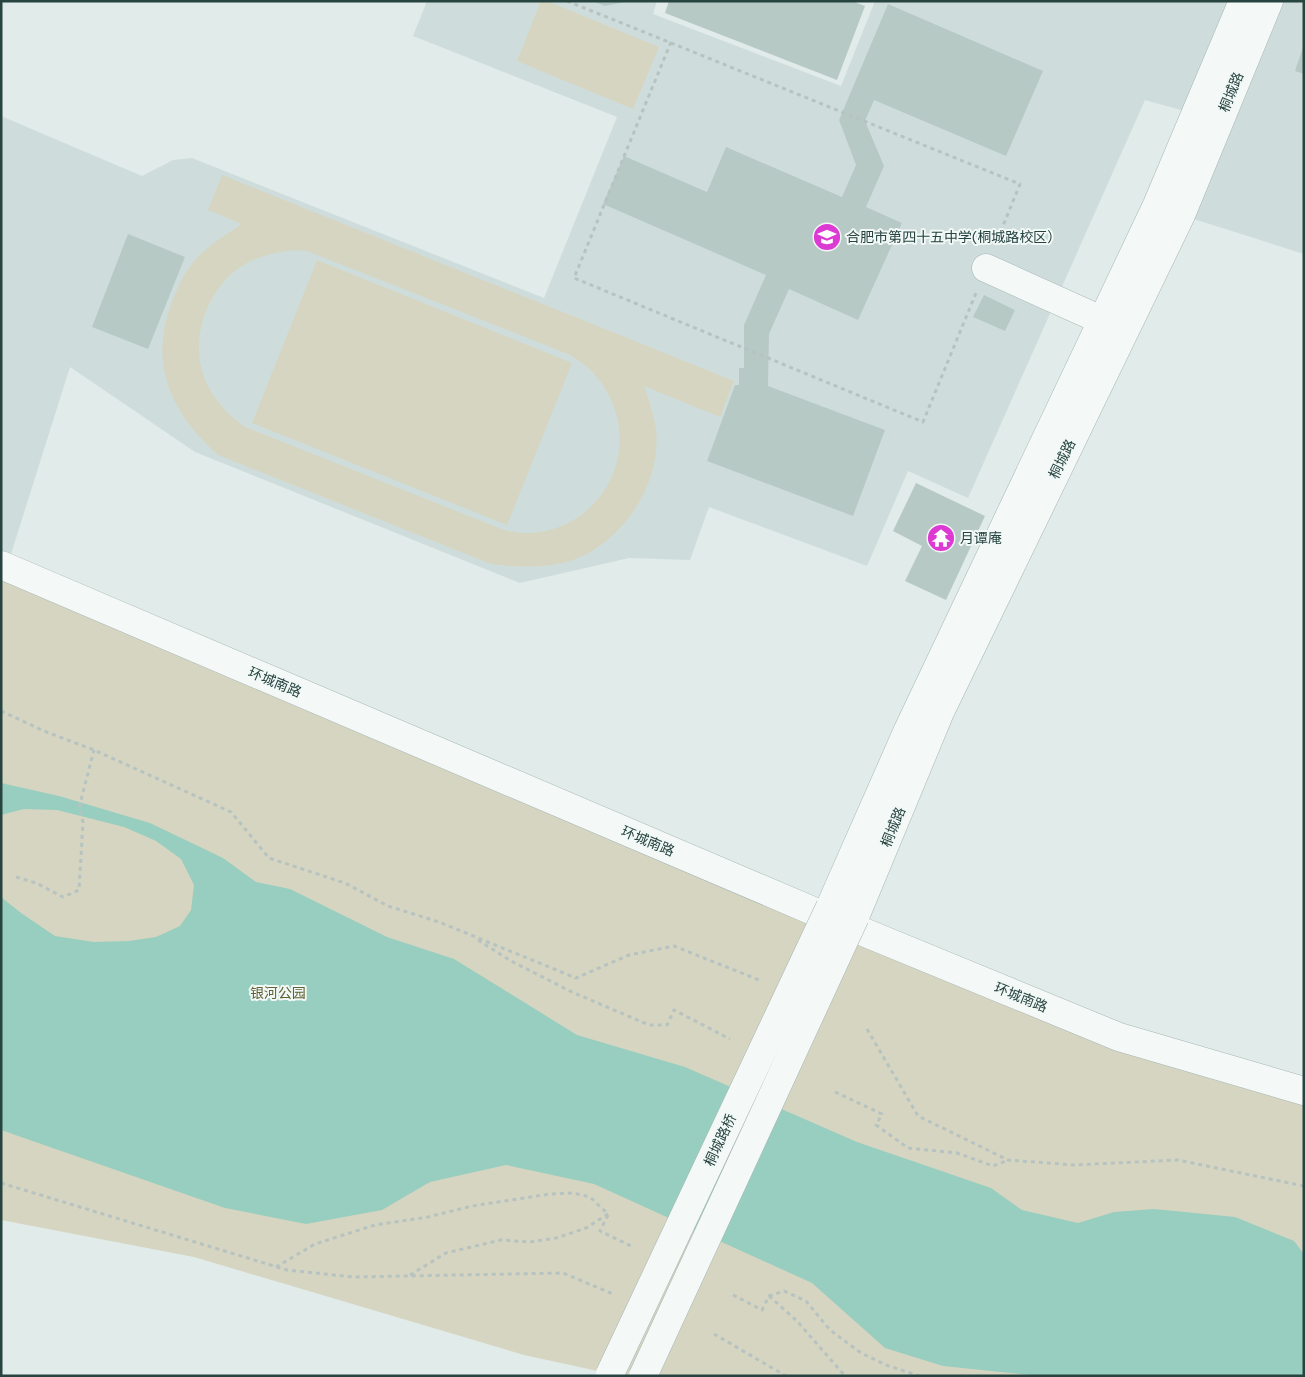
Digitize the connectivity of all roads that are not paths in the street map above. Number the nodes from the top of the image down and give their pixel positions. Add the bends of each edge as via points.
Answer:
1 (1243, 1) edge
2 (1269, 1) edge
3 (986, 268) road end
4 (1113, 326) junction
5 (1, 565) edge
6 (830, 907) joint
7 (1304, 1091) edge
8 (610, 1375) edge
9 (643, 1376) edge

1 - 4 street, 桐城路 via 1157,205
2 - 4 street, 桐城路 via 1180,215
3 - 4 street
4 - 6 street, 桐城路 via 908,730
4 - 9 street, 桐城路, bridge via 940,712 855,917
5 - 7 street, 环城南路 via 826,917 1119,1037
6 - 8 street, 桐城路桥, bridge

